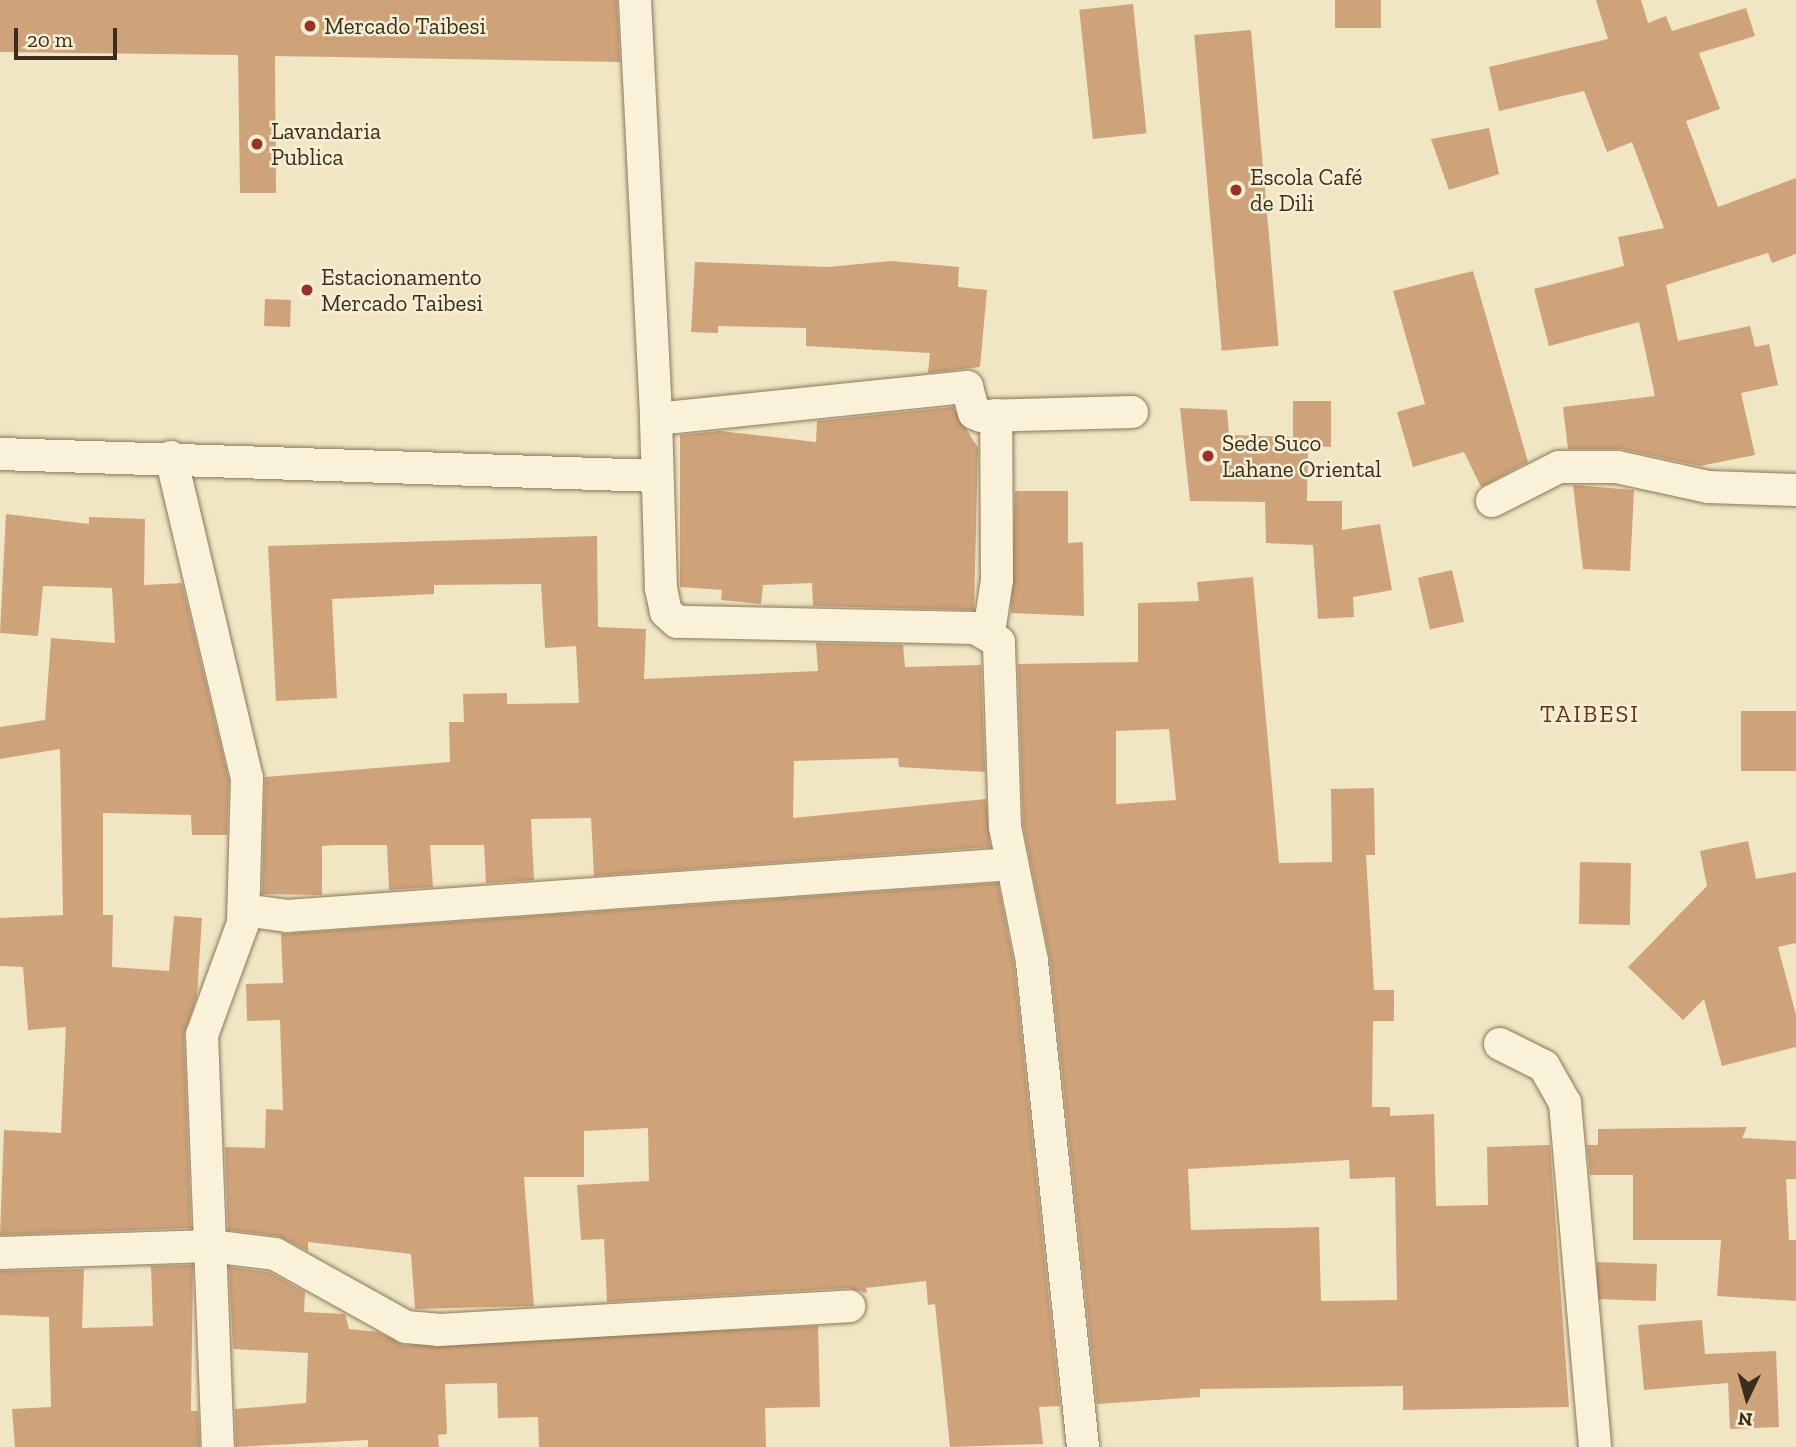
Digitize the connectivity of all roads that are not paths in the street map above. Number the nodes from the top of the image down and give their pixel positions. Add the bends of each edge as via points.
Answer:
1 (635, 0) edge
2 (1132, 412) dead end
3 (996, 415) junction
4 (656, 419) junction
5 (0, 454) edge
6 (171, 457) junction
7 (655, 476) junction
8 (1795, 494) edge
9 (1492, 501) dead end
10 (989, 632) junction
11 (1012, 864) junction
12 (244, 910) junction
13 (1500, 1044) dead end
14 (210, 1246) junction
15 (0, 1253) edge
16 (849, 1306) dead end
17 (218, 1447) edge
18 (1083, 1447) edge
19 (1595, 1447) edge

1 - 4 street
2 - 3 street
3 - 4 street via 974,413 967,387
3 - 10 street via 997,580
4 - 7 street
5 - 6 street
6 - 7 street
6 - 12 street via 247,778
7 - 10 street via 661,588 666,612 677,622
8 - 9 street via 1709,487 1617,467 1559,467
10 - 11 street via 999,642 1005,827
11 - 12 street via 287,916
11 - 18 street via 1032,961
12 - 14 street via 202,1035
13 - 19 street via 1544,1066 1565,1103
14 - 15 street
14 - 16 street via 275,1254 416,1328
14 - 17 street

